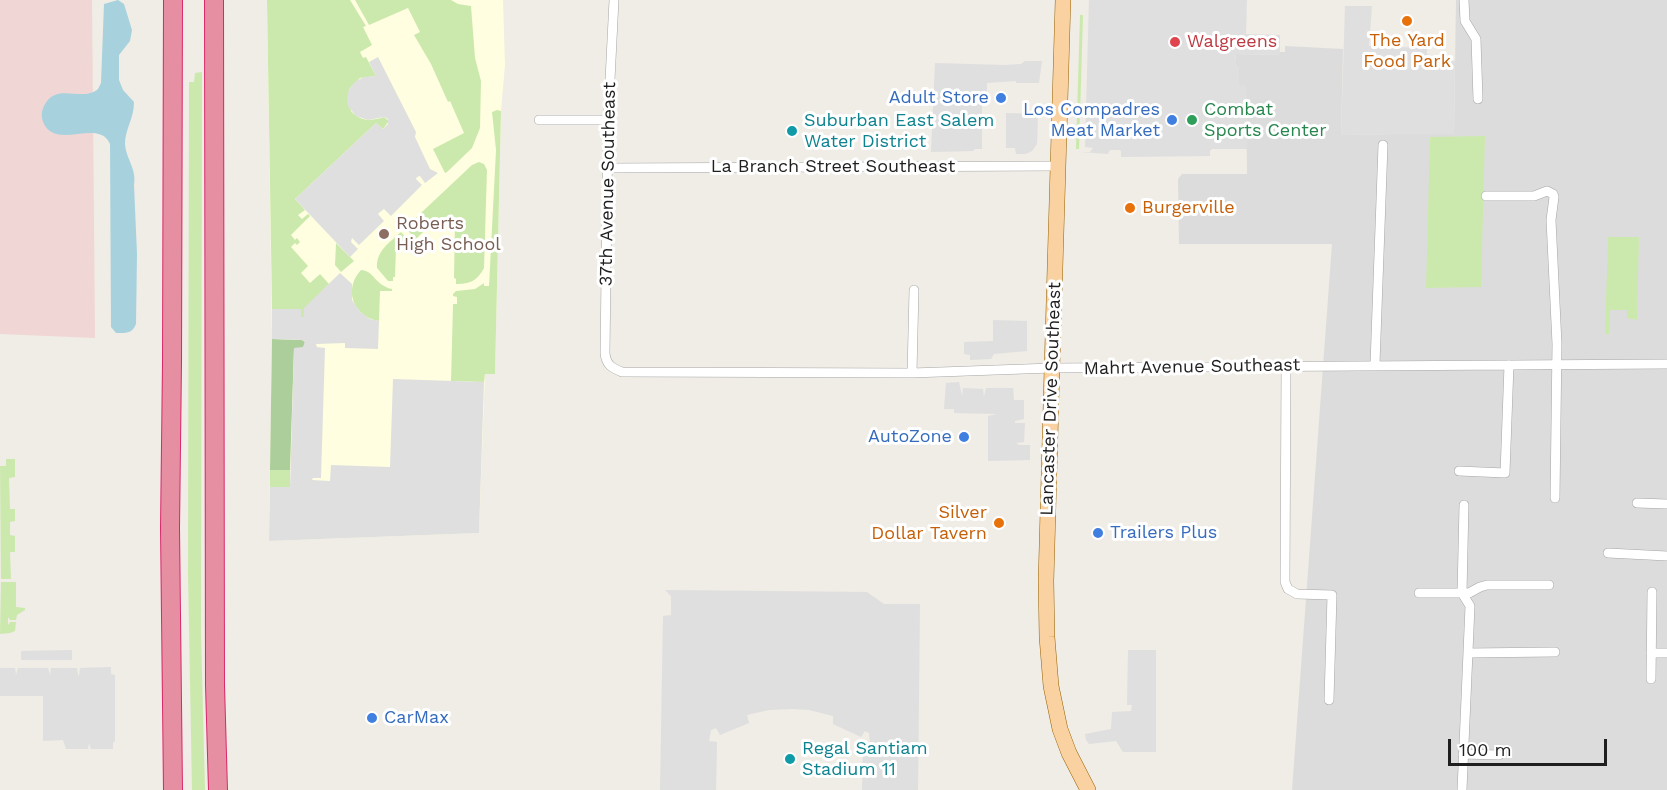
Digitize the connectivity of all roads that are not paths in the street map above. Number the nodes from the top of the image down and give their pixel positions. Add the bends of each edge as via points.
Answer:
1 (614, 0) edge
2 (1063, 0) edge
3 (1464, 0) edge
4 (173, 5) edge
5 (214, 5) edge
6 (1478, 99) dead end
7 (539, 120) dead end
8 (608, 120) junction
9 (1383, 145) dead end
10 (1058, 166) junction
11 (607, 168) junction
12 (1486, 196) dead end
13 (914, 290) dead end
14 (1375, 364) junction
15 (1667, 364) edge
16 (1509, 365) junction
17 (1557, 365) junction
18 (1286, 366) junction
19 (610, 367) joint
20 (1052, 368) junction
21 (912, 373) junction
22 (1459, 471) dead end
23 (1555, 498) dead end
24 (1637, 503) dead end
25 (1667, 504) edge
26 (1464, 505) dead end
27 (1608, 553) dead end
28 (1667, 556) edge
29 (1549, 585) dead end
30 (1652, 592) dead end
31 (1419, 593) dead end
32 (1462, 593) junction
33 (1555, 652) dead end
34 (1469, 653) junction
35 (1652, 653) junction
36 (1667, 653) edge
37 (1651, 679) dead end
38 (1329, 700) dead end
39 (1463, 754) junction
40 (1499, 755) dead end
41 (173, 790) edge
42 (218, 790) edge
43 (1088, 790) edge
44 (1462, 790) edge

1 - 8 street, 37th Avenue Southeast
2 - 10 main road, Lancaster Drive Southeast
3 - 6 street via 1465,21 1476,39
4 - 41 highway
5 - 42 highway via 214,685
7 - 8 street
8 - 11 street, 37th Avenue Southeast
9 - 14 street
10 - 11 street, La Branch Street Southeast
10 - 20 main road, Lancaster Drive Southeast
11 - 19 street, 37th Avenue Southeast via 605,360
12 - 17 street via 1534,196 1547,191 1553,194
13 - 21 street
14 - 16 street, Mahrt Avenue Southeast
14 - 18 street, Mahrt Avenue Southeast
15 - 17 street, Mahrt Avenue Southeast
16 - 17 street, Mahrt Avenue Southeast
16 - 22 street via 1505,473
17 - 23 street
18 - 20 street, Mahrt Avenue Southeast
18 - 38 street via 1285,582 1297,594 1332,594
19 - 21 street, Mahrt Avenue Southeast via 622,372
20 - 21 street, Mahrt Avenue Southeast
20 - 43 main road, Lancaster Drive Southeast via 1047,656 1060,729
24 - 25 street
26 - 32 street
27 - 28 street
29 - 32 street via 1487,585
30 - 35 street
31 - 32 street
32 - 34 street via 1470,606
33 - 34 street
34 - 39 street
35 - 36 street
35 - 37 street
39 - 40 street
39 - 44 street

